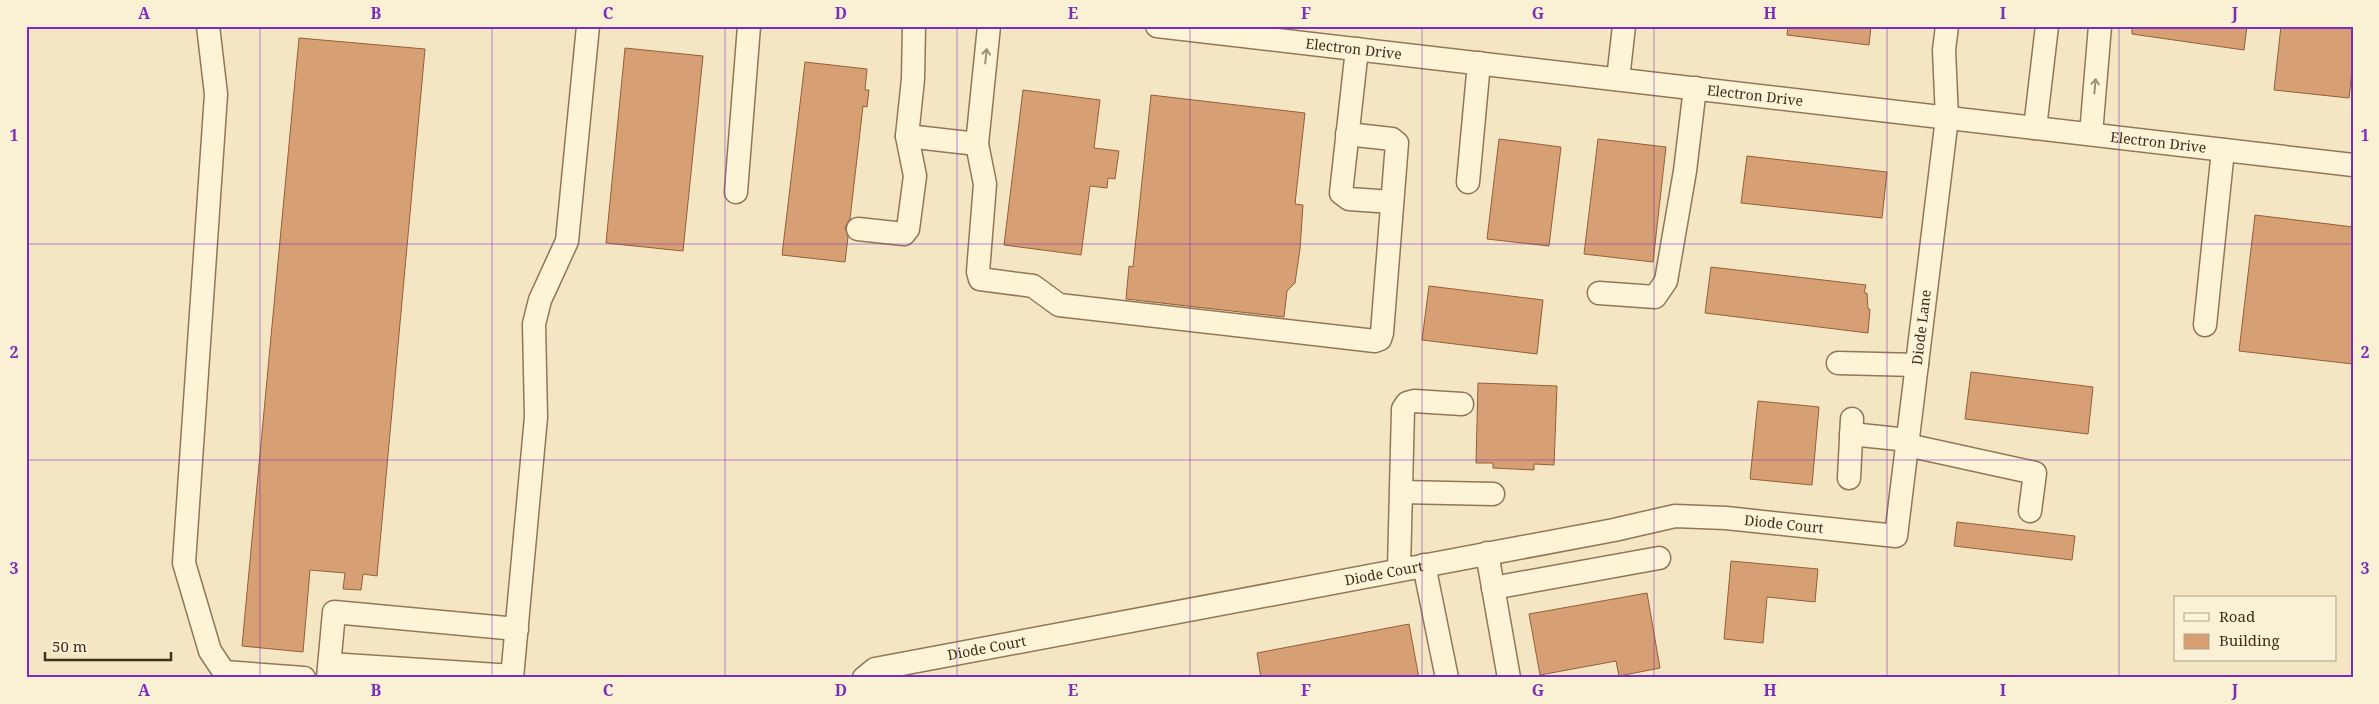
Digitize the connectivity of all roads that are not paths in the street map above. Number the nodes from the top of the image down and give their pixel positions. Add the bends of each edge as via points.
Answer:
1 (208, 26) edge
2 (588, 26) edge
3 (749, 26) edge
4 (914, 26) edge
5 (989, 26) edge
6 (1157, 26) edge
7 (1624, 26) edge
8 (1947, 26) edge
9 (2047, 26) edge
10 (2100, 26) edge
11 (1243, 31) edge
12 (1318, 36) edge
13 (1357, 49) junction
14 (1479, 63) junction
15 (1618, 79) junction
16 (1695, 88) junction
17 (1948, 118) junction
18 (2035, 128) junction
19 (1347, 134) junction
20 (2091, 134) junction
21 (906, 136) junction
22 (977, 144) junction
23 (2223, 150) junction
24 (2353, 164) edge
25 (1468, 182) dead end
26 (736, 192) dead end
27 (1392, 202) junction
28 (858, 229) dead end
29 (1599, 293) dead end
30 (2205, 325) dead end
31 (1838, 363) dead end
32 (1917, 365) junction
33 (1462, 404) dead end
34 (1908, 443) junction
35 (1849, 478) dead end
36 (1402, 492) junction
37 (1493, 494) dead end
38 (2030, 510) dead end
39 (1896, 536) joint
40 (1487, 553) junction
41 (1659, 558) dead end
42 (1424, 564) junction
43 (1399, 569) junction
44 (1493, 588) junction
45 (517, 629) junction
46 (329, 671) edge
47 (905, 671) edge
48 (870, 673) edge
49 (226, 675) edge
50 (512, 677) edge
51 (304, 678) edge
52 (1448, 678) edge
53 (1508, 678) edge

1 - 49 street via 216,94 184,563 210,651
2 - 45 street via 567,241 540,300 534,324 536,417
3 - 26 street
4 - 21 street via 914,79
22 -> 5 street
6 - 11 street, Electron Drive
7 - 15 street
8 - 17 street, Diode Lane via 1944,50
9 - 18 street
20 -> 10 street
11 - 12 street, Electron Drive
12 - 13 street, Electron Drive
13 - 14 street, Electron Drive
13 - 19 street
14 - 15 street, Electron Drive
14 - 25 street
15 - 16 street, Electron Drive
16 - 17 street, Electron Drive
16 - 29 street via 1666,281 1655,297
17 - 18 street, Electron Drive
17 - 32 street, Diode Lane
18 - 20 street, Electron Drive
19 - 27 street via 1396,141
19 - 27 street via 1341,193 1349,199
20 - 23 street, Electron Drive
21 - 22 street
21 - 28 street via 915,176 908,229 904,234
22 - 27 street via 985,184 980,279 1033,286 1059,305 1375,341 1382,333
23 - 24 street, Electron Drive
23 - 30 street
31 - 32 street
32 - 34 street, Diode Lane
33 - 36 street via 1414,401 1403,409
34 - 35 street via 1852,426
34 - 38 street via 2035,473
34 - 39 street, Diode Lane
36 - 37 street
36 - 43 street
39 - 40 street, Diode Court via 1726,518 1675,516
40 - 42 street, Diode Court
40 - 44 street
41 - 44 street
42 - 43 street, Diode Court
42 - 52 street
43 - 47 street, Diode Court
44 - 53 street
45 - 46 street via 334,612
45 - 50 street
46 - 50 street
47 - 48 street, Diode Court
49 - 51 street

